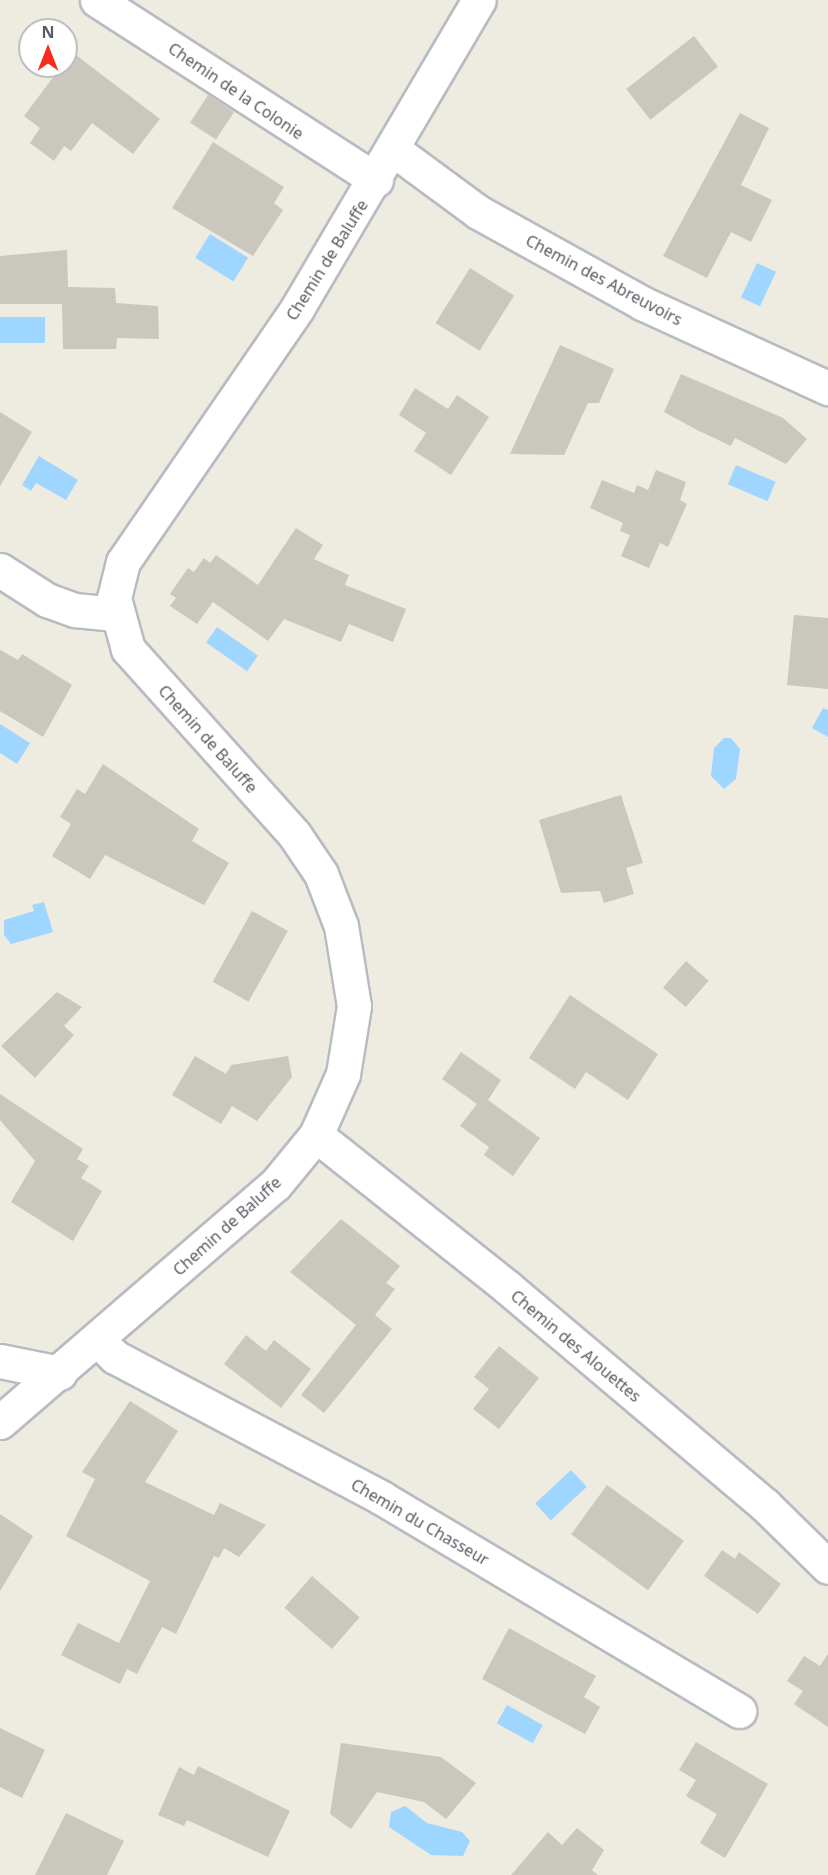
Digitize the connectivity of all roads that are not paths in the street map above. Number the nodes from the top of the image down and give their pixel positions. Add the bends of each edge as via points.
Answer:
1 (97, 0) edge
2 (479, 0) edge
3 (394, 150) junction
4 (376, 180) junction
5 (828, 388) edge
6 (0, 570) edge
7 (115, 614) junction
8 (316, 1135) junction
9 (98, 1340) junction
10 (0, 1361) edge
11 (60, 1373) junction
12 (0, 1422) edge
13 (828, 1567) edge
14 (739, 1711) dead end

1 - 4 street, Chemin de la Colonie
2 - 3 street, Chemin de Baluffe
3 - 4 street, Chemin de Baluffe
3 - 5 street, Chemin des Abreuvoirs via 498,224 642,303
4 - 7 street, Chemin de Baluffe via 298,307 123,562
6 - 7 street via 47,600 75,610
7 - 8 street, Chemin de Baluffe via 128,649 294,834 321,874 341,926 354,1006 343,1074
8 - 9 street, Chemin de Baluffe via 275,1185
8 - 13 street, Chemin des Alouettes via 543,1317 765,1505
9 - 11 street, Chemin de Baluffe
9 - 14 street, Chemin du Chasseur via 115,1358 382,1498
10 - 11 street
11 - 12 street, Chemin de Baluffe

